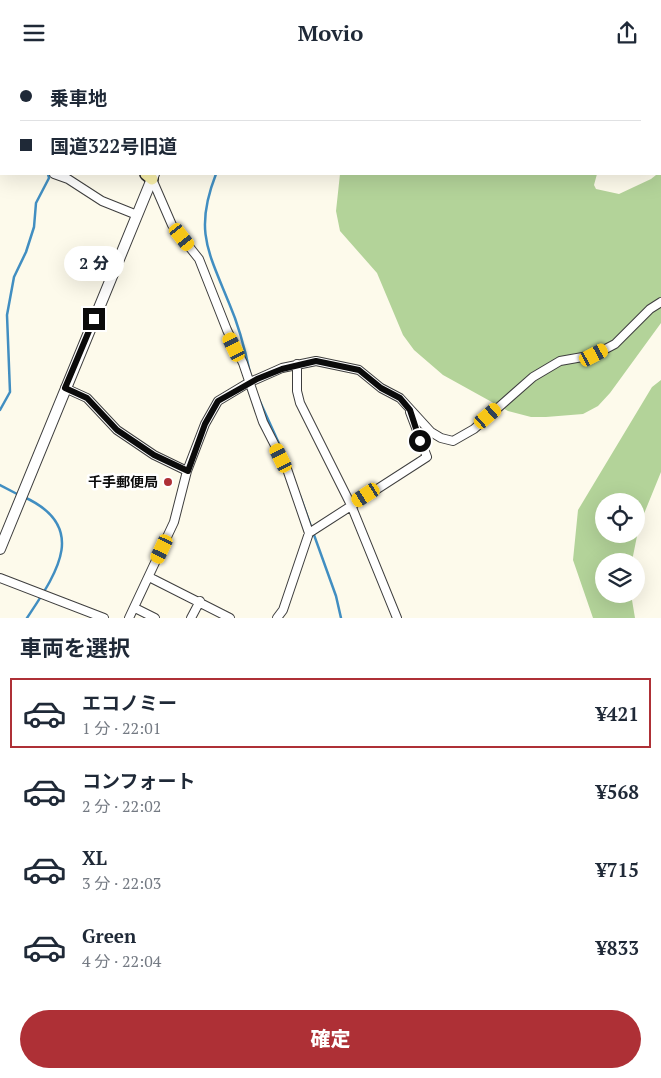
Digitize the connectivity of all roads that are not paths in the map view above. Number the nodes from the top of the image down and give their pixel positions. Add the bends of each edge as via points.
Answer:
1 (57, 175) edge
2 (151, 176) edge
3 (136, 215) junction
4 (661, 302) edge
5 (297, 365) junction
6 (248, 383) junction
7 (65, 388) junction
8 (410, 410) junction
9 (188, 471) junction
10 (351, 505) junction
11 (309, 533) junction
12 (0, 549) edge
13 (149, 577) junction
14 (0, 578) edge
15 (200, 601) junction
16 (135, 607) junction
17 (104, 618) edge
18 (130, 618) edge
19 (155, 618) edge
20 (191, 618) edge
21 (230, 618) edge
22 (277, 618) edge
23 (396, 618) edge

1 - 3 street via 102,201
2 - 3 street
2 - 6 street via 172,225 199,259
3 - 7 street
4 - 8 street via 615,344 594,355 560,361 533,377 460,438 453,441 441,438
5 - 6 street
5 - 8 street via 316,361 359,370 400,398
5 - 10 street via 300,403
6 - 9 street via 218,401
6 - 11 street via 287,469
7 - 9 street via 87,398 117,430 154,455
7 - 12 street
8 - 10 street via 427,457
9 - 13 street via 174,522
10 - 11 street
10 - 23 street
11 - 22 street via 283,610
13 - 15 street
13 - 16 street
14 - 17 street
15 - 20 street
15 - 21 street
16 - 18 street
16 - 19 street

